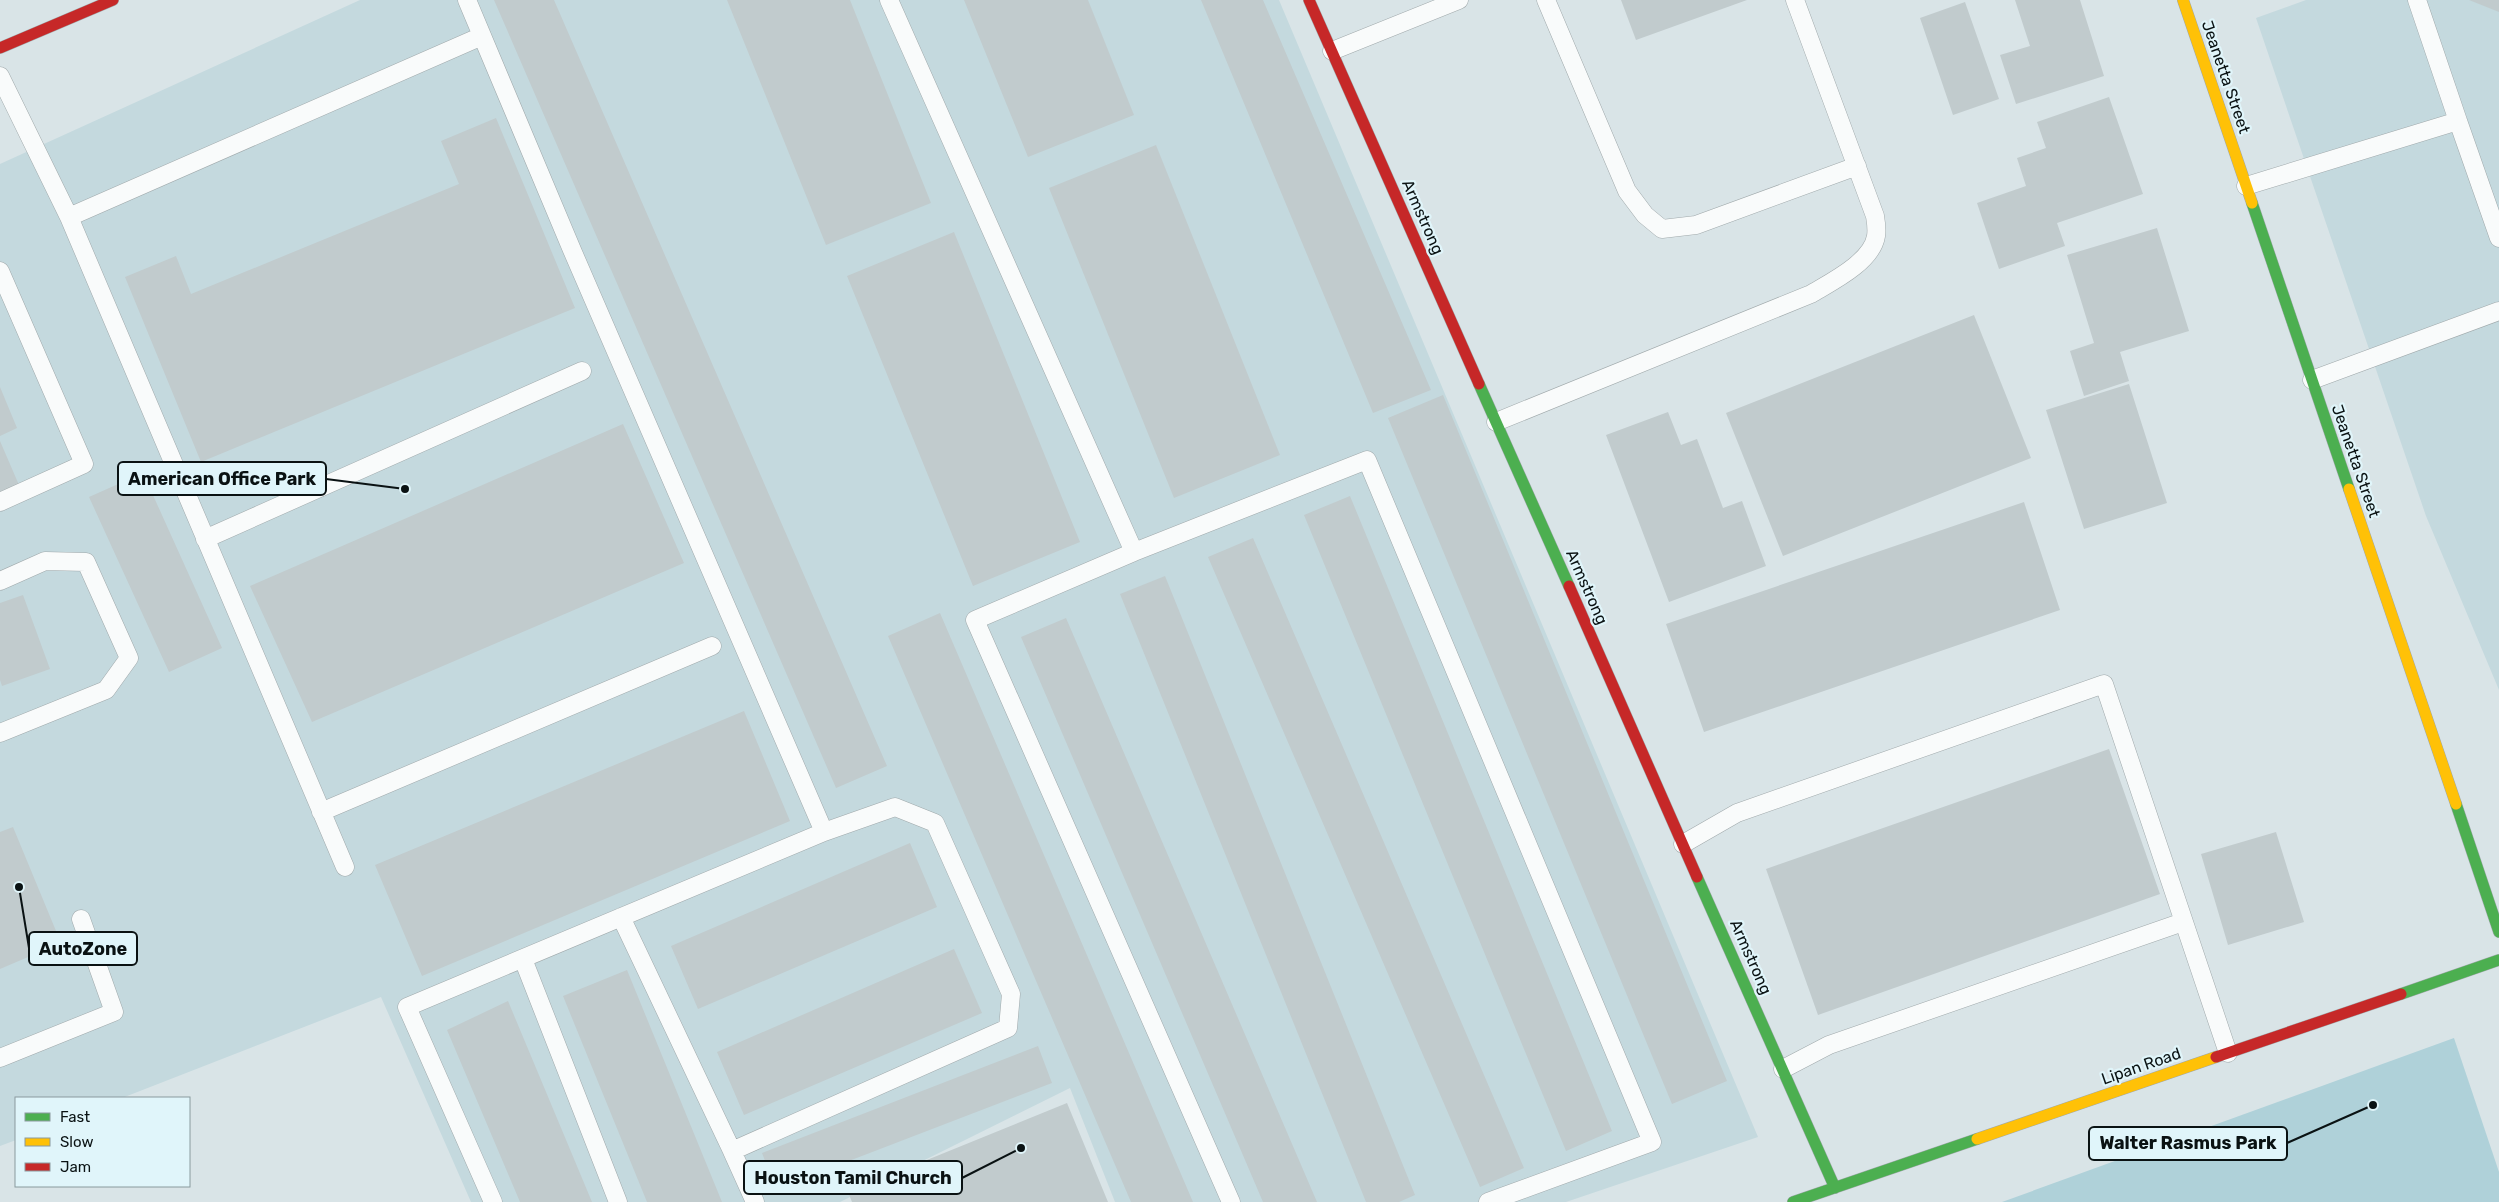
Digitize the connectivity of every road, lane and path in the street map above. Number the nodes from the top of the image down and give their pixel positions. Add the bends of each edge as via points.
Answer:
1 (113, 0) edge
2 (467, 0) edge
3 (890, 0) edge
4 (1309, 0) edge
5 (1458, 0) edge
6 (1546, 0) edge
7 (1795, 0) edge
8 (2183, 0) edge
9 (2417, 0) edge
10 (482, 36) junction
11 (0, 48) edge
12 (1332, 51) junction
13 (0, 76) edge
14 (2458, 121) junction
15 (1857, 166) junction
16 (2246, 186) junction
17 (69, 217) junction
18 (2499, 238) edge
19 (0, 271) edge
20 (2499, 311) edge
21 (582, 372) dead end
22 (2312, 380) junction
23 (1496, 422) junction
24 (0, 502) edge
25 (205, 539) junction
26 (1134, 552) junction
27 (0, 581) edge
28 (712, 646) dead end
29 (0, 733) edge
30 (321, 812) junction
31 (824, 832) junction
32 (1683, 844) junction
33 (345, 867) dead end
34 (621, 917) junction
35 (81, 919) dead end
36 (2183, 922) junction
37 (2499, 932) edge
38 (523, 959) junction
39 (2499, 960) edge
40 (2228, 1053) junction
41 (0, 1058) edge
42 (1783, 1069) junction
43 (732, 1151) junction
44 (1835, 1188) junction
45 (493, 1202) edge
46 (618, 1202) edge
47 (755, 1202) edge
48 (1231, 1202) edge
49 (1488, 1202) edge
50 (1794, 1202) edge

1 - 11 street
2 - 10 lane
3 - 26 lane
4 - 12 street, Armstrong
5 - 12 lane
6 - 15 lane via 1628,191 1645,215 1662,229 1696,225
7 - 15 lane
8 - 16 street, Jeanetta Street
9 - 14 lane
10 - 17 lane
10 - 31 lane
12 - 23 street, Armstrong
13 - 17 lane
14 - 16 lane
14 - 18 lane
15 - 23 lane via 1875,216 1876,237 1867,254 1851,270 1812,294
16 - 22 street, Jeanetta Street
17 - 25 lane
19 - 24 lane via 84,464
20 - 22 lane
21 - 25 lane
22 - 37 street, Jeanetta Street
23 - 32 street, Armstrong
25 - 30 lane
26 - 48 lane via 975,620
26 - 49 lane via 1367,460 1652,1142
27 - 29 lane via 45,561 86,562 129,658 106,690
28 - 30 lane
30 - 33 lane
31 - 34 lane
31 - 43 lane via 895,807 935,822 1011,994 1008,1028
32 - 36 lane via 1737,813 2104,684
32 - 42 street, Armstrong
34 - 38 lane
34 - 43 lane
35 - 41 lane via 114,1012
36 - 40 lane
36 - 42 lane via 1829,1045
38 - 45 lane via 407,1007
38 - 46 lane
39 - 40 street, Lipan Road
40 - 44 street, Lipan Road
42 - 44 street, Armstrong
43 - 47 lane
44 - 50 street, Lipan Road

